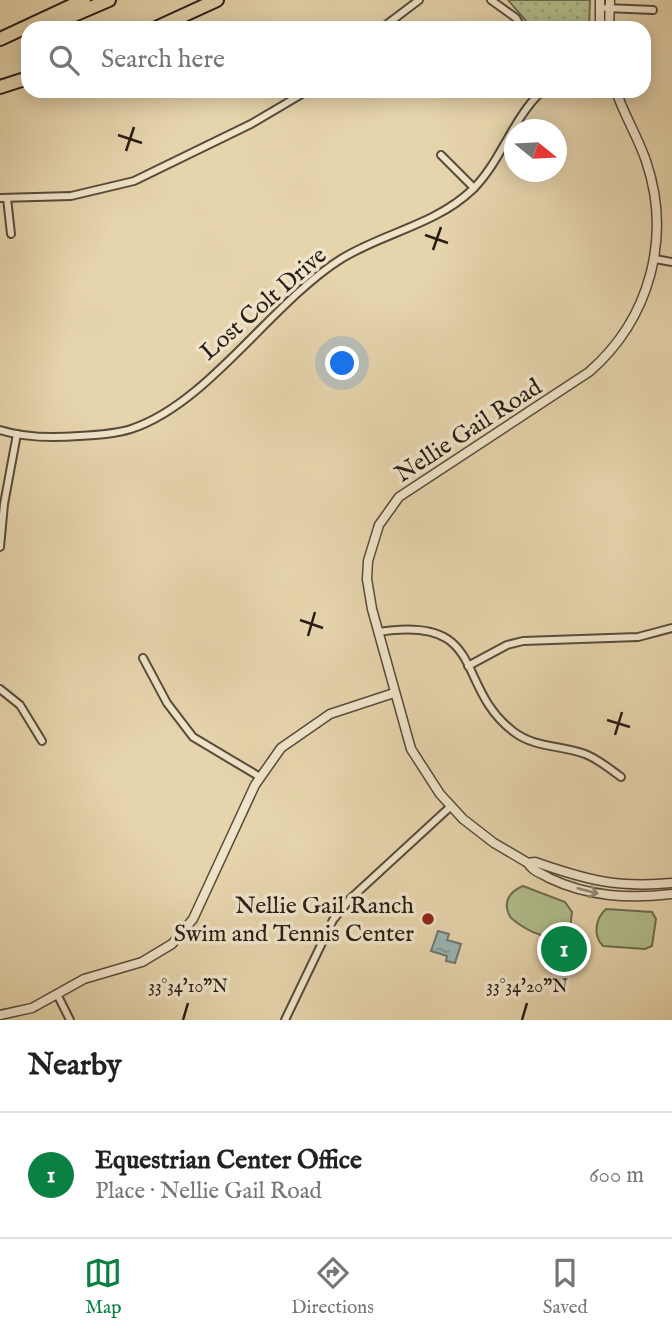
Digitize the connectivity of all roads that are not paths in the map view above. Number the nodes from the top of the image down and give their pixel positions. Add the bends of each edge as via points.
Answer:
1 (84, 0) edge
2 (109, 0) edge
3 (217, 0) edge
4 (419, 0) edge
5 (491, 0) edge
6 (605, 4) edge
7 (653, 10) dead end
8 (41, 21) edge
9 (60, 21) edge
10 (171, 21) edge
11 (391, 21) edge
12 (518, 21) edge
13 (21, 31) edge
14 (21, 36) edge
15 (0, 41) edge
16 (21, 80) edge
17 (0, 87) edge
18 (295, 98) edge
19 (536, 98) edge
20 (619, 98) edge
21 (441, 155) dead end
22 (474, 188) junction
23 (4, 198) edge
24 (11, 234) dead end
25 (655, 259) junction
26 (672, 262) edge
27 (0, 430) edge
28 (17, 434) junction
29 (0, 547) edge
30 (672, 628) edge
31 (378, 632) junction
32 (144, 658) dead end
33 (468, 666) junction
34 (0, 689) edge
35 (394, 693) junction
36 (42, 741) dead end
37 (260, 777) junction
38 (621, 777) dead end
39 (450, 807) junction
40 (528, 863) junction
41 (672, 883) edge
42 (672, 894) edge
43 (57, 994) junction
44 (0, 1015) edge
45 (70, 1020) edge
46 (285, 1020) edge

1 - 8 highway
2 - 9 highway
3 - 10 highway
4 - 11 street
5 - 12 street
6 - 7 street
13 - 15 highway
14 - 15 highway
16 - 17 highway
18 - 23 street via 134,181 71,196
19 - 22 street, Lost Colt Drive
20 - 25 street, Nellie Gail Road via 653,187
21 - 22 street
22 - 28 street, Lost Colt Drive via 438,215 363,247 322,272 166,413 111,433 60,438
23 - 24 street
25 - 26 street
25 - 31 street, Nellie Gail Road via 634,317 602,361 422,480 392,506 375,534 368,561 368,590
27 - 28 street, Lost Colt Drive
28 - 29 street
30 - 33 street via 638,637 523,640
31 - 33 street via 406,627 431,631 454,644
31 - 35 street, Nellie Gail Road
32 - 37 street via 167,703 193,737
33 - 38 street via 512,731 538,744 586,755
34 - 36 street via 20,705
35 - 37 street via 318,720 281,748
35 - 39 street, Nellie Gail Road via 411,749
37 - 43 street via 199,907 179,936 142,962 84,979
39 - 40 street, Nellie Gail Road via 485,837
39 - 46 street via 332,920
40 - 41 street, Nellie Gail Road via 600,883
40 -> 42 street, Nellie Gail Road via 564,884 596,894
43 - 44 street via 21,1012
43 - 45 street

